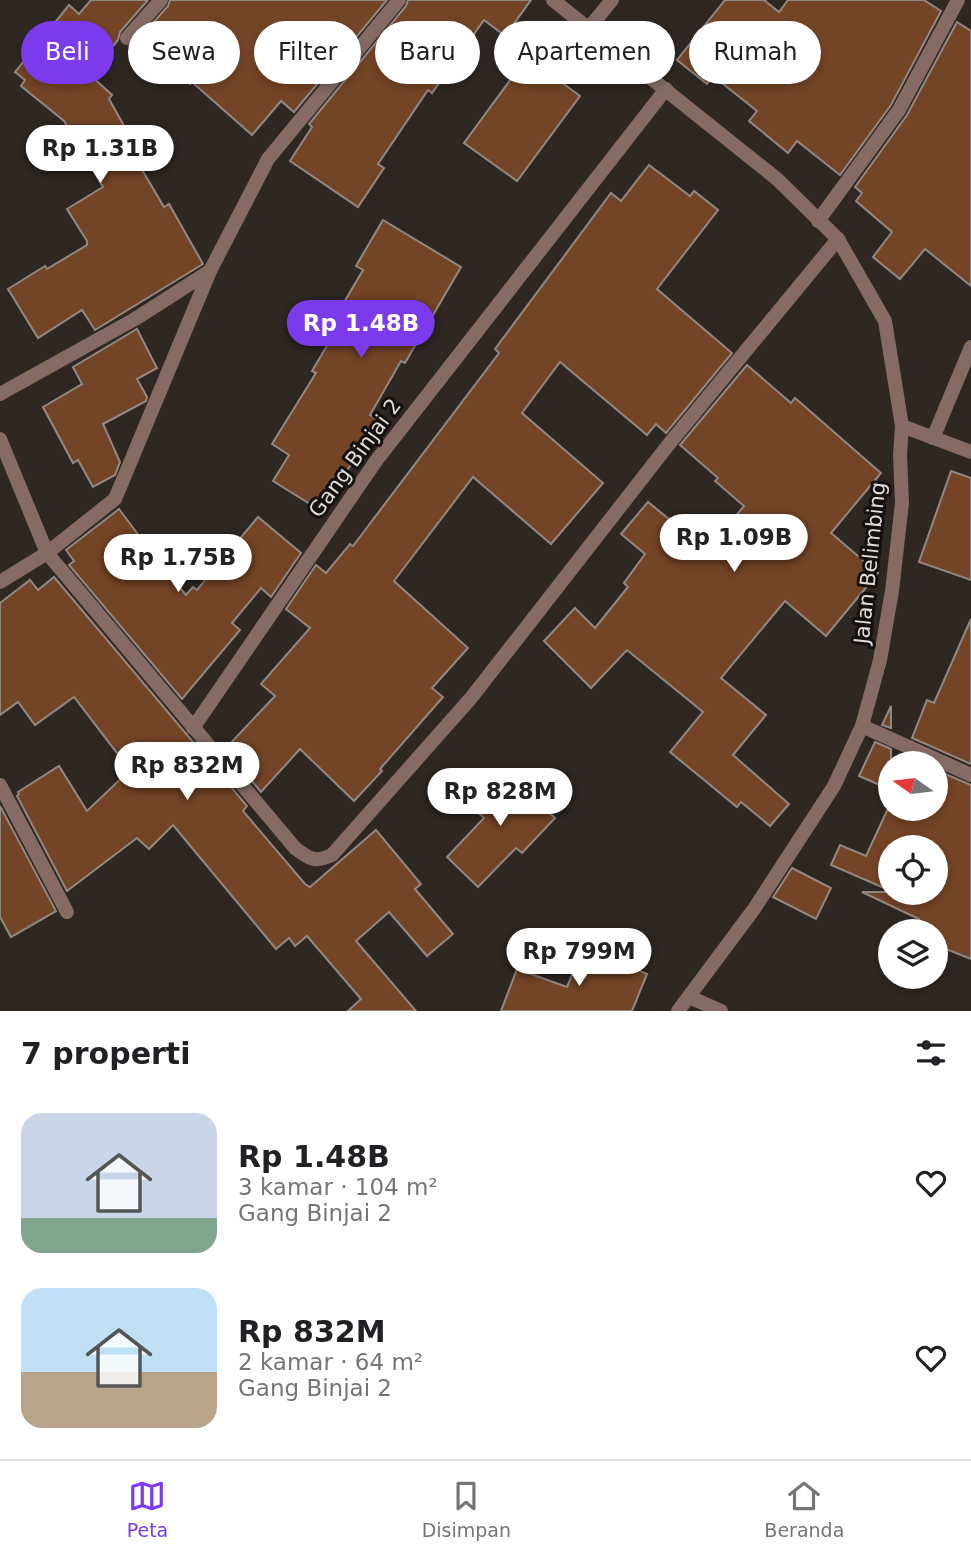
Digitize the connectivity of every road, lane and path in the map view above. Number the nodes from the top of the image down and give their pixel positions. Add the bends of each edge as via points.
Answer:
1 (161, 0) edge
2 (399, 0) edge
3 (553, 0) edge
4 (612, 0) edge
5 (958, 0) edge
6 (580, 21) edge
7 (595, 21) edge
8 (127, 38) dead end
9 (660, 84) edge
10 (666, 89) junction
11 (818, 221) junction
12 (838, 239) junction
13 (210, 271) junction
14 (971, 347) edge
15 (0, 394) edge
16 (902, 426) junction
17 (933, 438) junction
18 (0, 439) edge
19 (971, 452) edge
20 (47, 553) junction
21 (0, 582) edge
22 (862, 726) junction
23 (193, 728) junction
24 (971, 775) edge
25 (0, 785) edge
26 (67, 912) dead end
27 (689, 997) junction
28 (678, 1011) edge
29 (721, 1011) edge

1 - 8 street
2 - 13 street via 276,147
3 - 6 street, Jalan Belimbing
4 - 7 street
5 - 11 street via 899,110
9 - 10 street, Jalan Belimbing
10 - 11 street, Jalan Belimbing via 777,179
10 - 23 street, Gang Binjai 2 via 376,461
11 - 12 street, Jalan Belimbing
12 - 16 street, Jalan Belimbing via 885,321
12 - 23 street via 669,444 471,698 332,855 321,860 307,858 295,848
13 - 15 street via 135,319
13 - 20 street via 120,493
14 - 17 street
16 - 17 street
16 - 22 street, Jalan Belimbing via 902,503 892,591
17 - 19 street
18 - 20 street
20 - 21 street
20 - 23 street
22 - 24 street
22 - 27 street, Jalan Belimbing via 834,786 754,909
25 - 26 street
27 - 28 street, Jalan Belimbing
27 - 29 street

